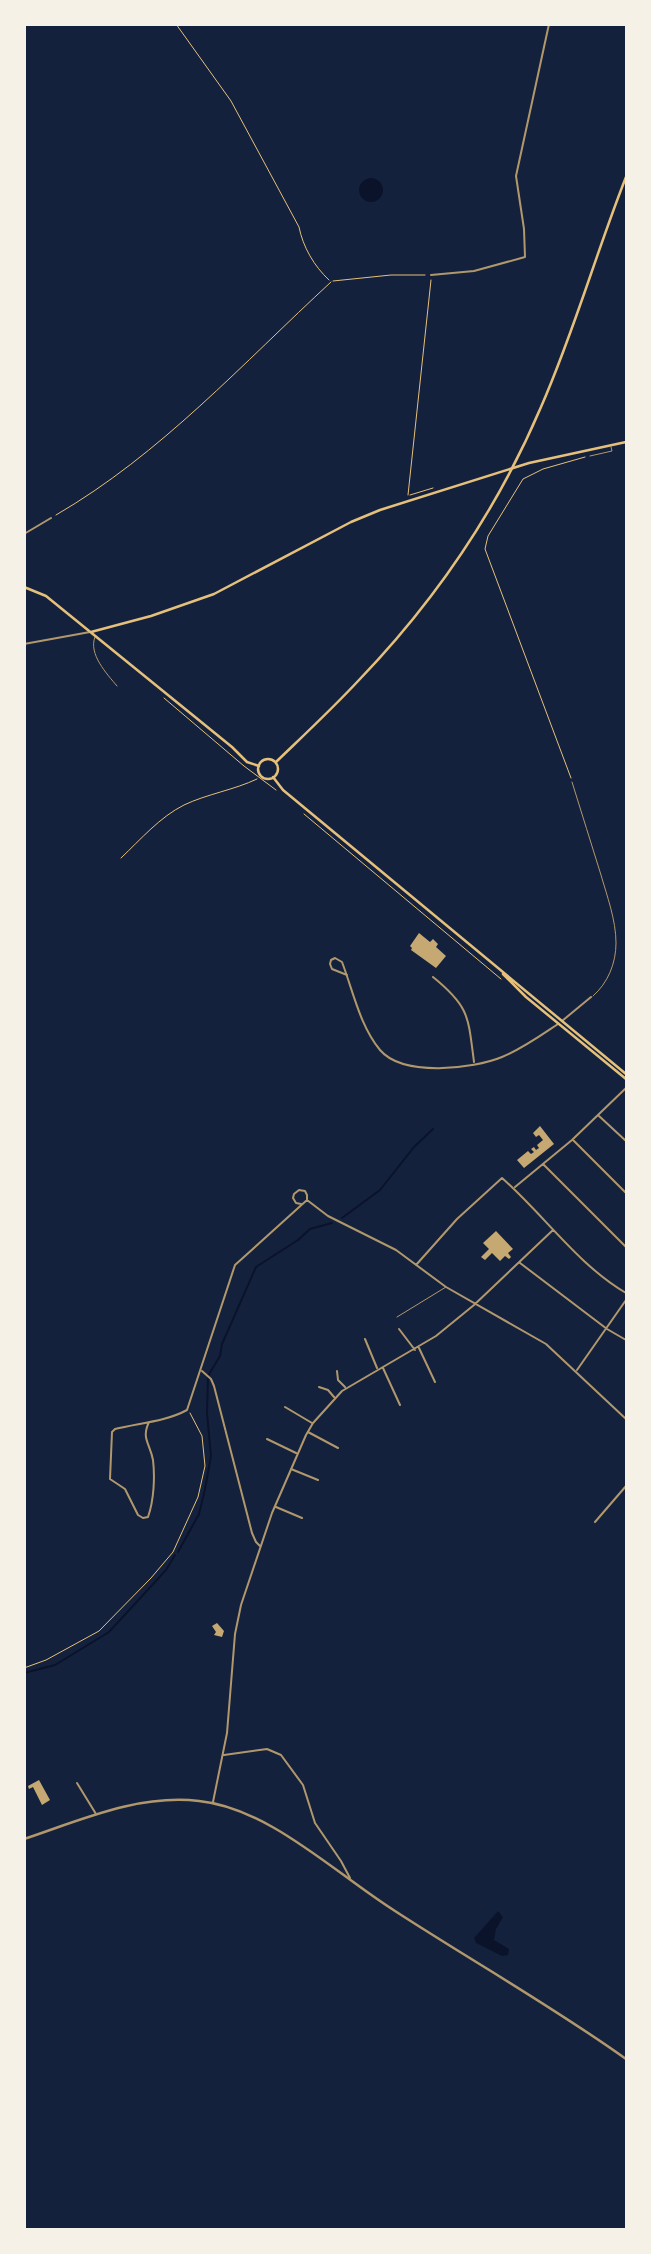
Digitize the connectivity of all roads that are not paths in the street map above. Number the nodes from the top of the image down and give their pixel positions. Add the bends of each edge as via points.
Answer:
1 (549, 24) edge
2 (626, 177) edge
3 (431, 275) road end
4 (626, 442) edge
5 (611, 444) junction
6 (590, 456) road end
7 (51, 518) road end
8 (24, 534) edge
9 (24, 587) edge
10 (91, 632) junction
11 (96, 636) junction
12 (24, 644) edge
13 (117, 686) dead end
14 (276, 762) junction
15 (259, 766) junction
16 (273, 777) junction
17 (572, 782) road end
18 (347, 975) junction
19 (433, 977) dead end
20 (591, 997) joint
21 (560, 1022) junction
22 (474, 1063) junction
23 (626, 1077) edge
24 (626, 1088) edge
25 (598, 1116) junction
26 (572, 1140) junction
27 (626, 1142) edge
28 (543, 1164) junction
29 (514, 1188) junction
30 (626, 1193) edge
31 (307, 1200) junction
32 (302, 1204) junction
33 (553, 1230) junction
34 (626, 1247) edge
35 (519, 1263) junction
36 (416, 1266) junction
37 (446, 1287) junction
38 (626, 1293) edge
39 (626, 1300) edge
40 (474, 1305) junction
41 (397, 1317) dead end
42 (399, 1329) dead end
43 (607, 1329) junction
44 (365, 1339) dead end
45 (626, 1340) edge
46 (417, 1349) junction
47 (382, 1367) junction
48 (378, 1369) junction
49 (202, 1370) junction
50 (337, 1371) dead end
51 (576, 1371) junction
52 (435, 1382) dead end
53 (319, 1387) dead end
54 (345, 1388) junction
55 (335, 1398) junction
56 (400, 1405) dead end
57 (285, 1407) dead end
58 (626, 1419) edge
59 (149, 1422) junction
60 (313, 1423) junction
61 (308, 1432) junction
62 (267, 1439) dead end
63 (338, 1448) dead end
64 (297, 1454) junction
65 (290, 1468) junction
66 (318, 1480) dead end
67 (626, 1486) edge
68 (275, 1506) junction
69 (302, 1518) dead end
70 (595, 1522) dead end
71 (261, 1546) junction
72 (223, 1755) junction
73 (76, 1783) dead end
74 (212, 1803) junction
75 (96, 1815) junction
76 (24, 1839) edge
77 (350, 1880) junction
78 (626, 2059) edge

1 - 3 street via 516,176 525,257 474,271
2 - 14 main road via 541,407 494,501 442,581 394,642
4 - 5 main road
5 - 6 lane via 612,451
5 - 10 main road via 529,463 380,510 214,594 152,617
7 - 8 street
9 - 10 main road via 46,596
10 - 11 main road
10 - 12 street
11 - 13 lane via 93,646 100,664
11 - 15 main road via 247,762
14 - 15 main road via 265,760
14 - 16 main road via 278,771
15 - 16 main road via 260,776
16 - 21 main road
17 - 20 lane via 613,918 616,943 609,975
18 - 18 street via 340,960 331,960 332,968
18 - 22 street via 369,1034 390,1059 426,1068
19 - 22 street via 460,1001 466,1013
20 - 21 street
21 - 22 street via 512,1052
21 - 23 main road
24 - 25 street
25 - 26 street
25 - 27 street
26 - 28 street
26 - 30 street
28 - 29 street
28 - 34 street
29 - 33 street
29 - 36 street via 502,1178 457,1219
31 - 32 street
31 - 32 street via 305,1191 297,1191 294,1200
31 - 36 street
32 - 49 street via 235,1265
33 - 35 street
33 - 38 street
35 - 40 street
35 - 43 street
36 - 37 street
37 - 40 street
37 - 41 lane
39 - 43 street
40 - 46 street
40 - 51 street via 546,1344
42 - 46 street
43 - 45 street
43 - 51 street
44 - 48 street
46 - 47 street
46 - 52 street
47 - 48 street
47 - 56 street
48 - 54 street
49 - 59 street via 188,1409
49 - 71 street via 211,1379 252,1533
50 - 54 street
51 - 58 street
53 - 55 street
54 - 55 street
55 - 60 street
57 - 60 street
59 - 59 street via 112,1432 110,1479 125,1489 143,1518 148,1517 152,1500 153,1461 145,1436
60 - 61 street
61 - 63 street
61 - 64 street
62 - 64 street
64 - 65 street
65 - 66 street
65 - 68 street
67 - 70 street
68 - 69 street
68 - 71 street
71 - 72 street via 236,1628
72 - 74 street
72 - 77 street via 267,1749 281,1755 303,1785 315,1823
73 - 75 street
74 - 75 street via 155,1801
74 - 77 street via 272,1826
75 - 76 street
77 - 78 street

